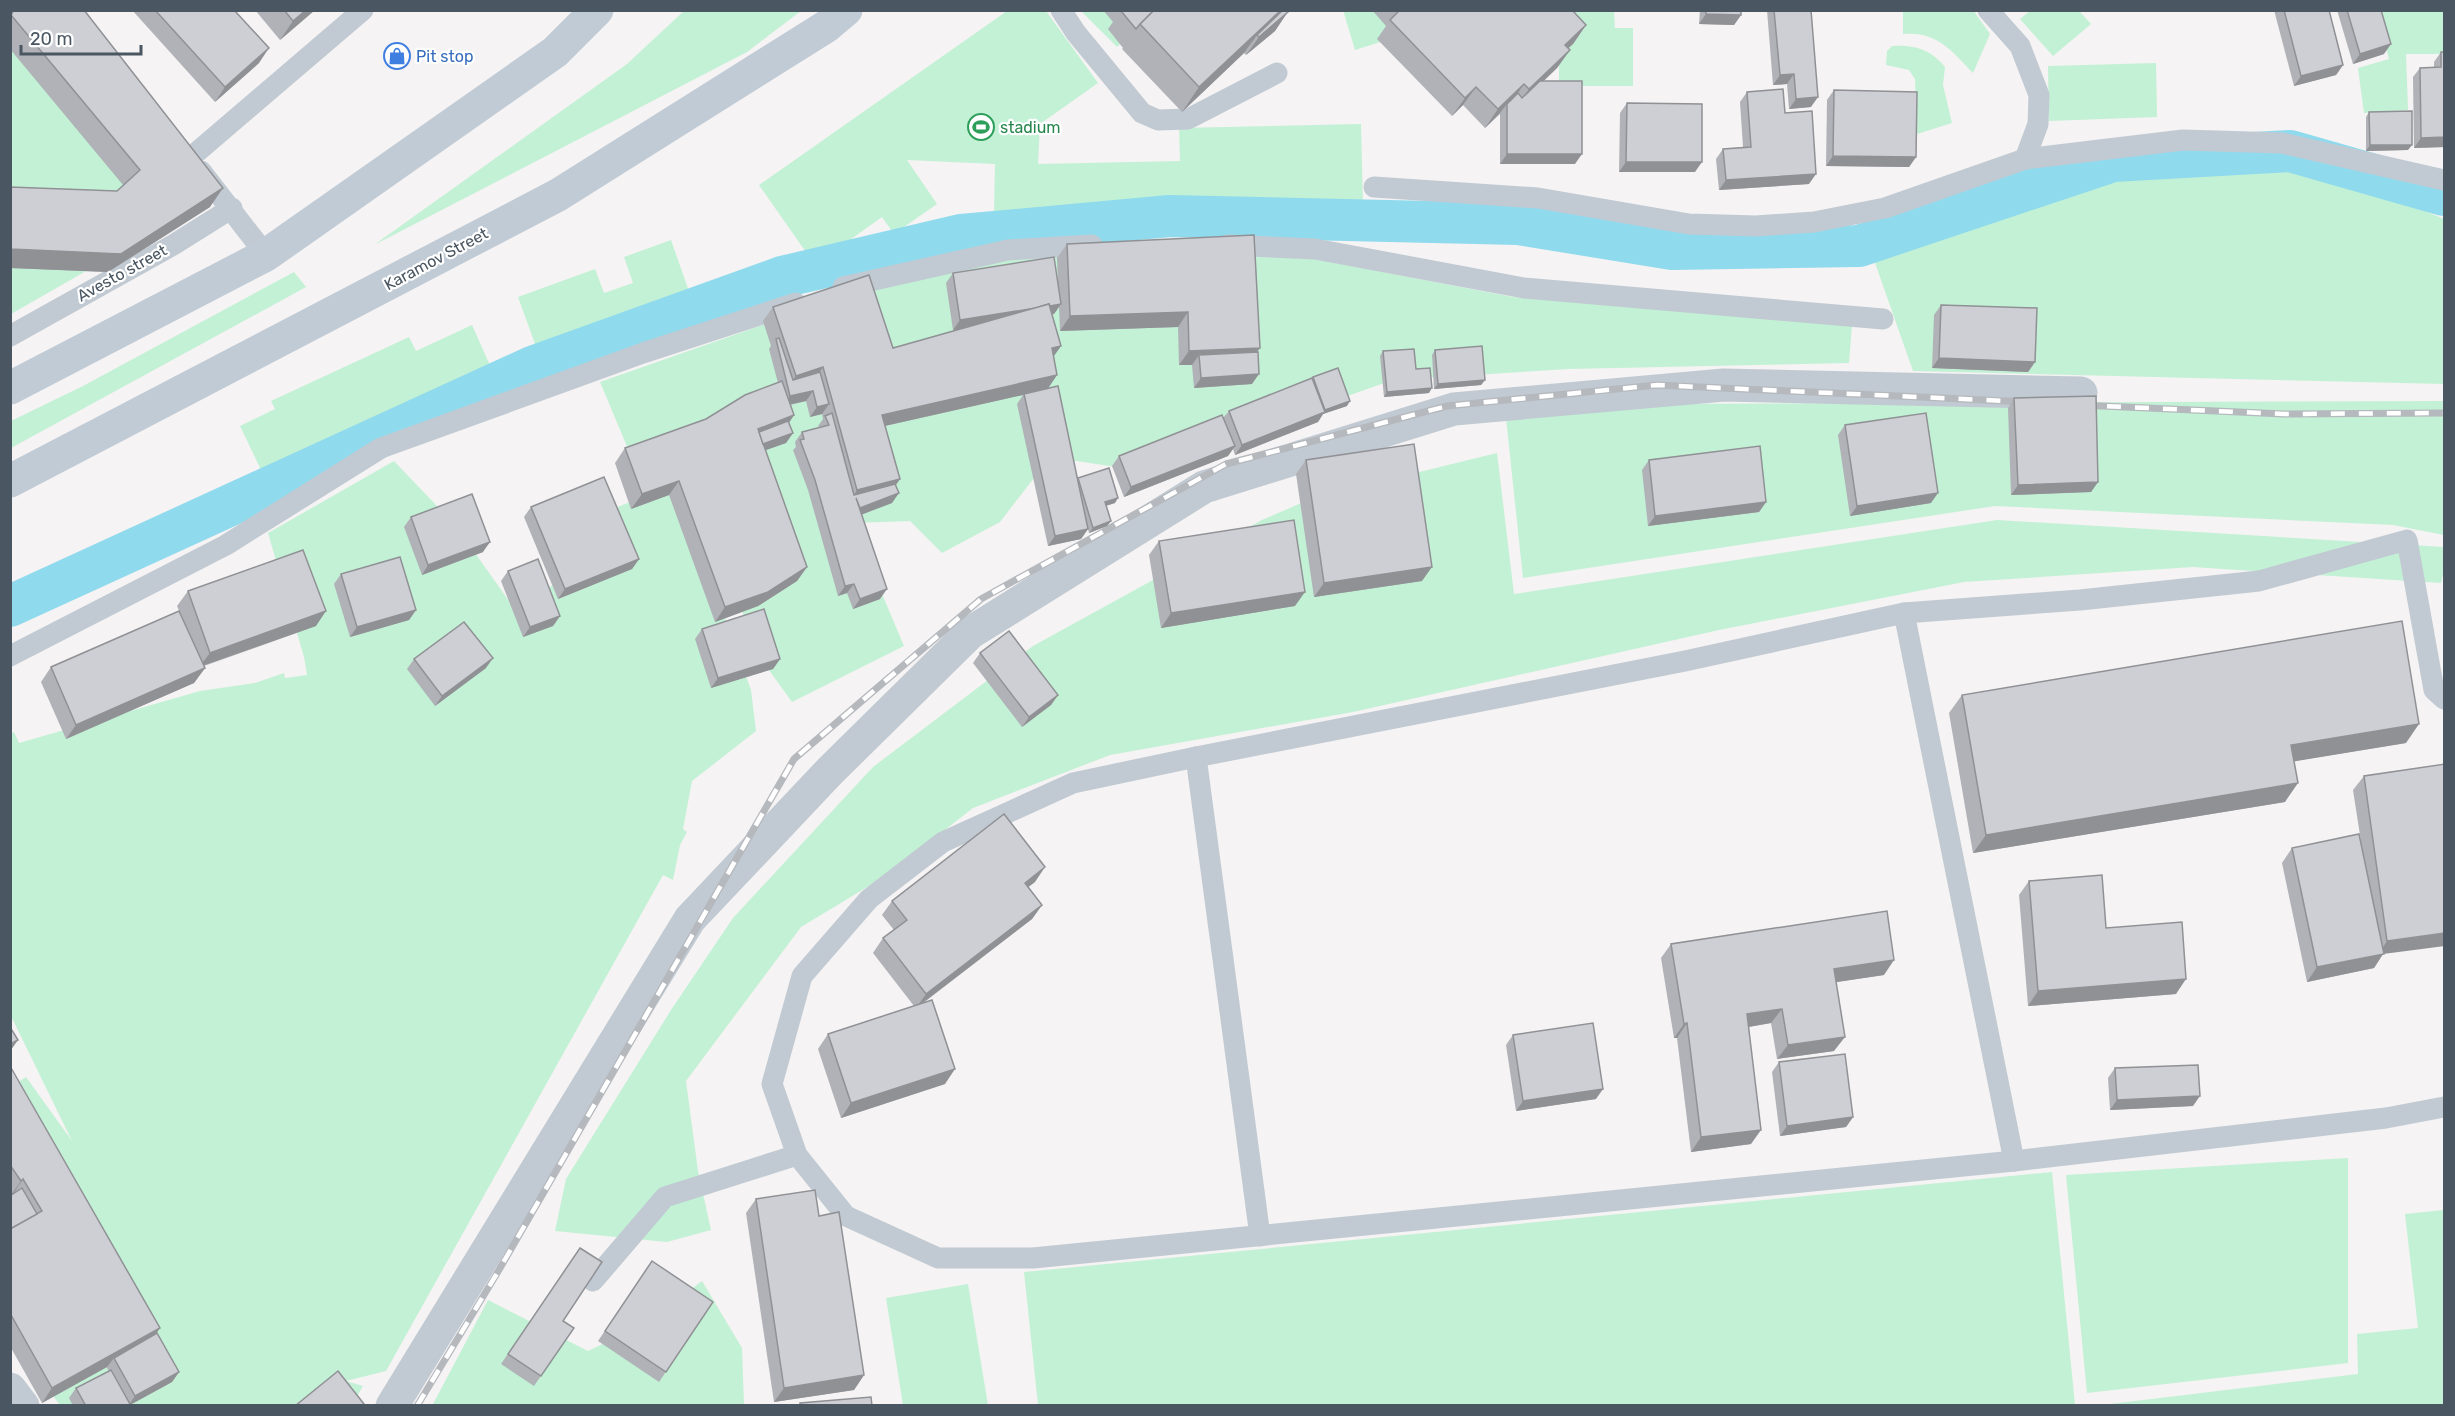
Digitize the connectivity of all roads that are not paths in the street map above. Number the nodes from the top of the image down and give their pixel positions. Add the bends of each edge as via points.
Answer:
1 (363, 10) edge
2 (597, 10) edge
3 (846, 10) edge
4 (1061, 10) edge
5 (1988, 10) edge
6 (1277, 73) dead end
7 (176, 139) edge
8 (190, 158) junction
9 (2025, 159) junction
10 (2445, 180) edge
11 (1374, 187) dead end
12 (232, 208) junction
13 (1109, 244) edge
14 (1211, 244) edge
15 (266, 255) junction
16 (1882, 319) dead end
17 (10, 336) edge
18 (10, 388) edge
19 (2081, 393) dead end
20 (10, 481) edge
21 (1905, 613) junction
22 (10, 656) edge
23 (2445, 699) edge
24 (1196, 757) junction
25 (2445, 1107) edge
26 (797, 1155) junction
27 (2014, 1161) junction
28 (1260, 1236) junction
29 (593, 1281) edge
30 (10, 1389) edge
31 (23, 1406) edge
32 (392, 1406) edge

1 - 8 lane
2 - 15 main road via 555,52
3 - 20 main road, Karamov Street via 827,26 558,195
4 - 6 lane via 1142,113 1158,120 1188,119
5 - 9 lane via 2020,46 2039,95 2038,124
7 - 8 lane
8 - 12 lane
9 - 10 lane via 2183,140 2282,143
9 - 11 lane via 1885,208 1814,222 1756,226 1689,224 1538,198
12 - 15 lane
12 - 17 lane, Avesto street
13 - 22 lane via 1008,250 862,281 643,353 381,448 226,544
14 - 16 lane via 1315,249 1524,288
15 - 18 main road
19 - 32 street via 1724,385 1454,409 1204,487 970,633 830,771 690,919
21 - 23 lane via 2259,581 2407,540 2434,690
21 - 24 lane via 1685,661
21 - 27 lane
24 - 26 lane via 1072,783 943,842 869,899 802,976 772,1084
24 - 28 lane
25 - 27 lane via 2386,1118
26 - 28 lane via 846,1215 938,1258 1033,1258
26 - 29 lane via 665,1197
27 - 28 lane
30 - 31 street

